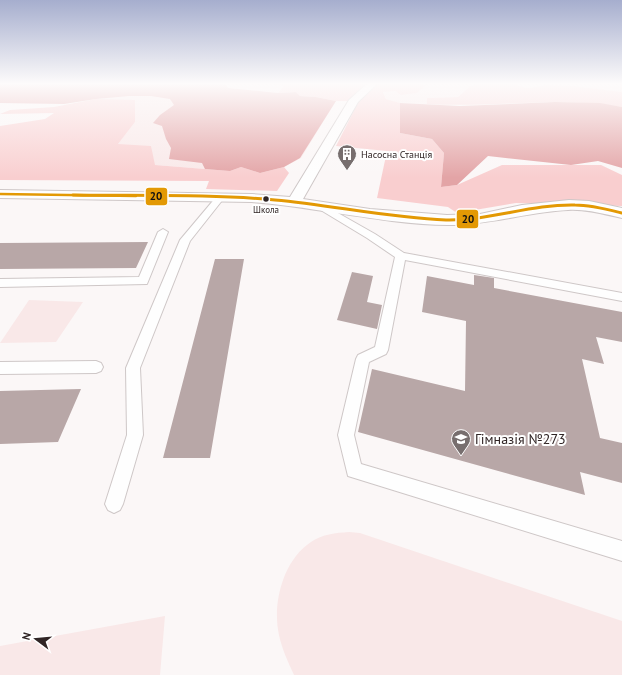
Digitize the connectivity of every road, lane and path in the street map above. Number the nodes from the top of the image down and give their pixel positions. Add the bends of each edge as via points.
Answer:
1 (345, 114) edge
2 (0, 194) edge
3 (220, 198) junction
4 (294, 202) junction
5 (322, 207) junction
6 (622, 213) edge
7 (163, 232) dead end
8 (401, 256) junction
9 (0, 283) edge
10 (622, 297) edge
11 (96, 367) dead end
12 (0, 368) edge
13 (114, 504) dead end
14 (622, 551) edge

1 - 4 street
2 - 3 street
3 - 4 street
3 - 13 lane via 185,240 133,368 135,435
4 - 5 street
5 - 6 street via 447,220 480,218 569,205
5 - 8 lane
7 - 9 lane via 143,281
8 - 10 lane
8 - 14 lane via 381,350 363,359 346,435 354,470
11 - 12 lane

